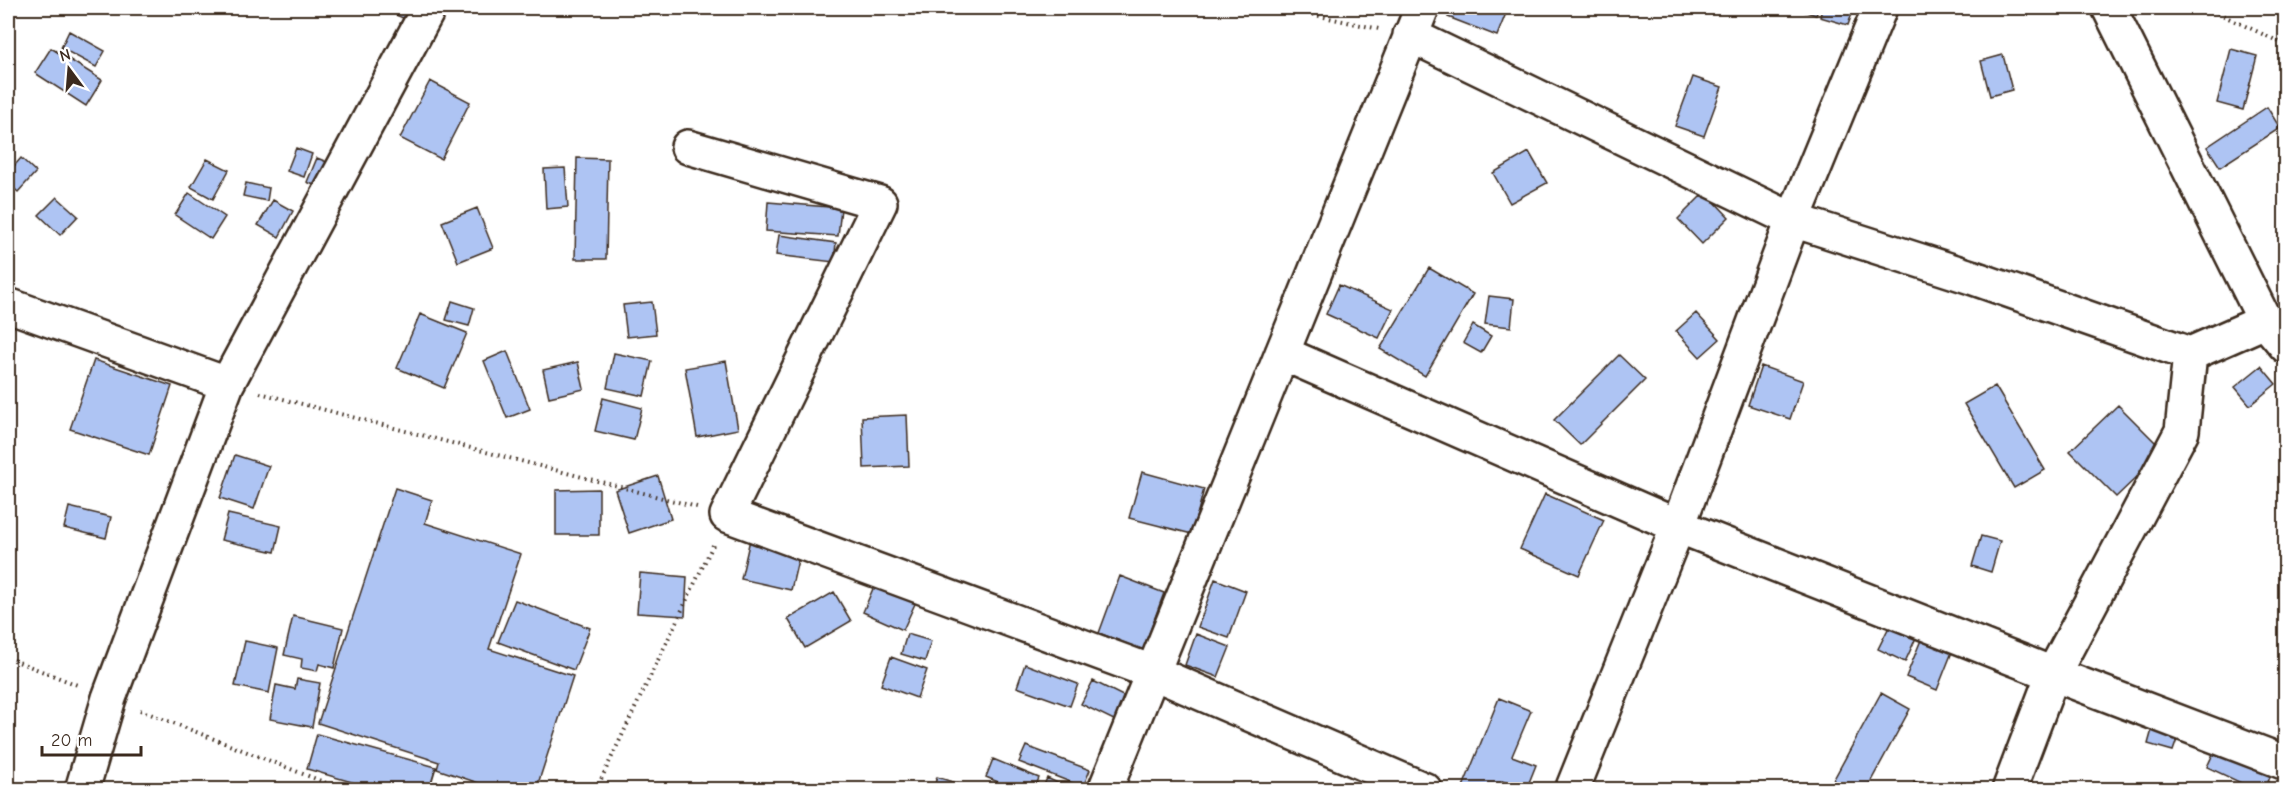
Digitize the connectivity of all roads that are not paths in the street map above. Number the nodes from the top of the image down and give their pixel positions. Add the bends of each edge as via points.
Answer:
1 (429, 8) edge
2 (1880, 8) edge
3 (2109, 8) edge
4 (1416, 21) edge
5 (688, 147) dead end
6 (1793, 220) junction
7 (8, 305) edge
8 (2265, 321) junction
9 (2286, 346) edge
10 (1282, 353) junction
11 (2190, 354) junction
12 (228, 384) junction
13 (1678, 526) junction
14 (1152, 672) junction
15 (2053, 674) junction
16 (2286, 763) edge
17 (82, 789) edge
18 (1105, 789) edge
19 (1425, 789) edge
20 (1572, 789) edge
21 (2009, 789) edge

1 - 12 street
2 - 6 street
3 - 8 street
4 - 6 street
4 - 10 street
5 - 14 street via 880,203 727,515
6 - 11 street
6 - 13 street
7 - 12 street
8 - 9 street
8 - 11 street
10 - 13 street
10 - 14 street
11 - 15 street via 2182,431
12 - 17 street via 109,698
13 - 15 street
13 - 20 street
14 - 18 street
14 - 19 street
15 - 16 street
15 - 21 street

